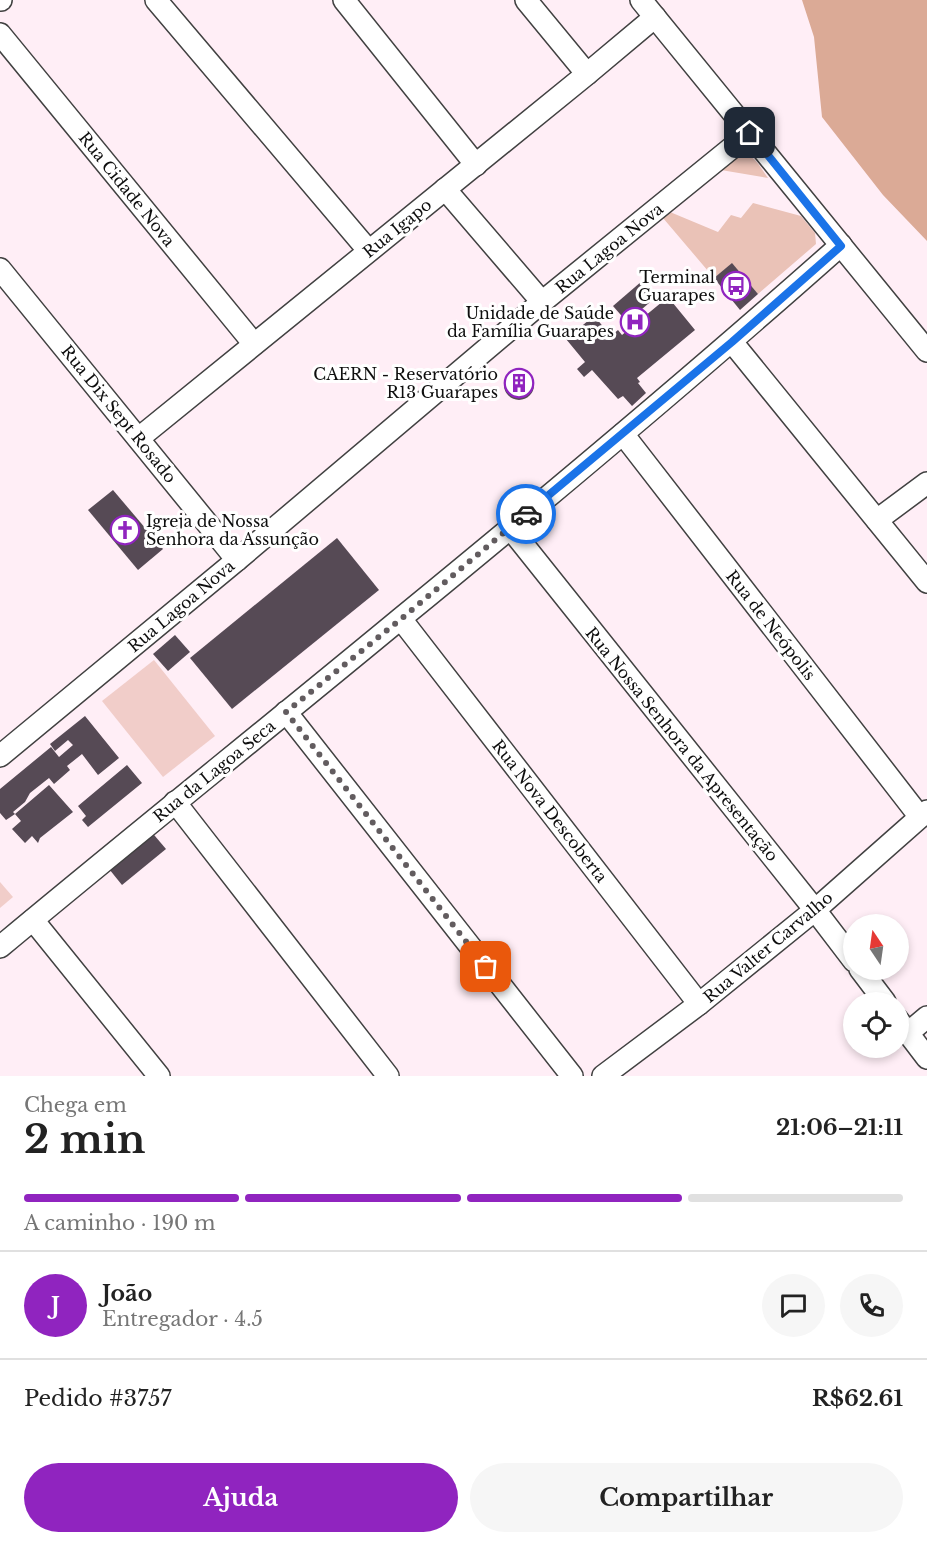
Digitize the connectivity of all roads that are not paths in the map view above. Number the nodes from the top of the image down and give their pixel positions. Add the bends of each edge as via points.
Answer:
1 (156, 0) edge
2 (344, 0) edge
3 (526, 0) edge
4 (641, 0) edge
5 (655, 17) junction
6 (0, 34) edge
7 (586, 74) junction
8 (750, 133) junction
9 (476, 165) junction
10 (445, 189) junction
11 (841, 246) junction
12 (369, 250) junction
13 (0, 269) edge
14 (542, 302) junction
15 (732, 342) junction
16 (254, 344) junction
17 (927, 351) edge
18 (623, 434) junction
19 (139, 438) junction
20 (927, 483) edge
21 (877, 520) junction
22 (510, 528) junction
23 (237, 560) junction
24 (927, 582) edge
25 (401, 619) junction
26 (286, 712) junction
27 (0, 756) edge
28 (175, 802) junction
29 (923, 814) edge
30 (815, 910) junction
31 (33, 920) junction
32 (0, 947) edge
33 (843, 947) edge
34 (868, 980) edge
35 (877, 992) edge
36 (699, 1004) junction
37 (927, 1017) edge
38 (909, 1024) edge
39 (909, 1035) edge
40 (927, 1058) edge
41 (159, 1076) edge
42 (388, 1076) edge
43 (572, 1076) edge
44 (603, 1076) edge

1 - 12 street
2 - 9 street
3 - 7 street
4 - 5 street
5 - 7 street, Rua Igapo
5 - 8 street
6 - 16 street, Rua Cidade Nova
7 - 9 street, Rua Igapo
8 - 11 street
8 - 14 street, Rua Lagoa Nova
9 - 10 street, Rua Igapo
10 - 12 street, Rua Igapo
10 - 14 street
11 - 15 street, Rua da Lagoa Seca
11 - 17 street
12 - 16 street, Rua Igapo
13 - 19 street, Rua Dix Sept Rosado
14 - 23 street, Rua Lagoa Nova
15 - 18 street, Rua da Lagoa Seca
15 - 21 street
16 - 19 street, Rua Igapo
18 - 22 street, Rua da Lagoa Seca
18 - 29 street, Rua de Neópolis
19 - 23 street, Rua Dix Sept Rosado
20 - 21 street
21 - 24 street
22 - 25 street, Rua da Lagoa Seca
22 - 30 street, Rua Nossa Senhora da Apresentação
23 - 27 street, Rua Lagoa Nova
25 - 26 street, Rua da Lagoa Seca
25 - 36 street, Rua Nova Descoberta
26 - 28 street, Rua da Lagoa Seca
26 - 43 street
28 - 31 street, Rua da Lagoa Seca
28 - 42 street
29 - 30 street, Rua Valter Carvalho
30 - 33 street, Rua Nossa Senhora da Apresentação
30 - 36 street, Rua Valter Carvalho
31 - 32 street, Rua da Lagoa Seca
31 - 41 street
34 - 35 street
36 - 44 street, Rua Valter Carvalho
37 - 38 street
39 - 40 street

